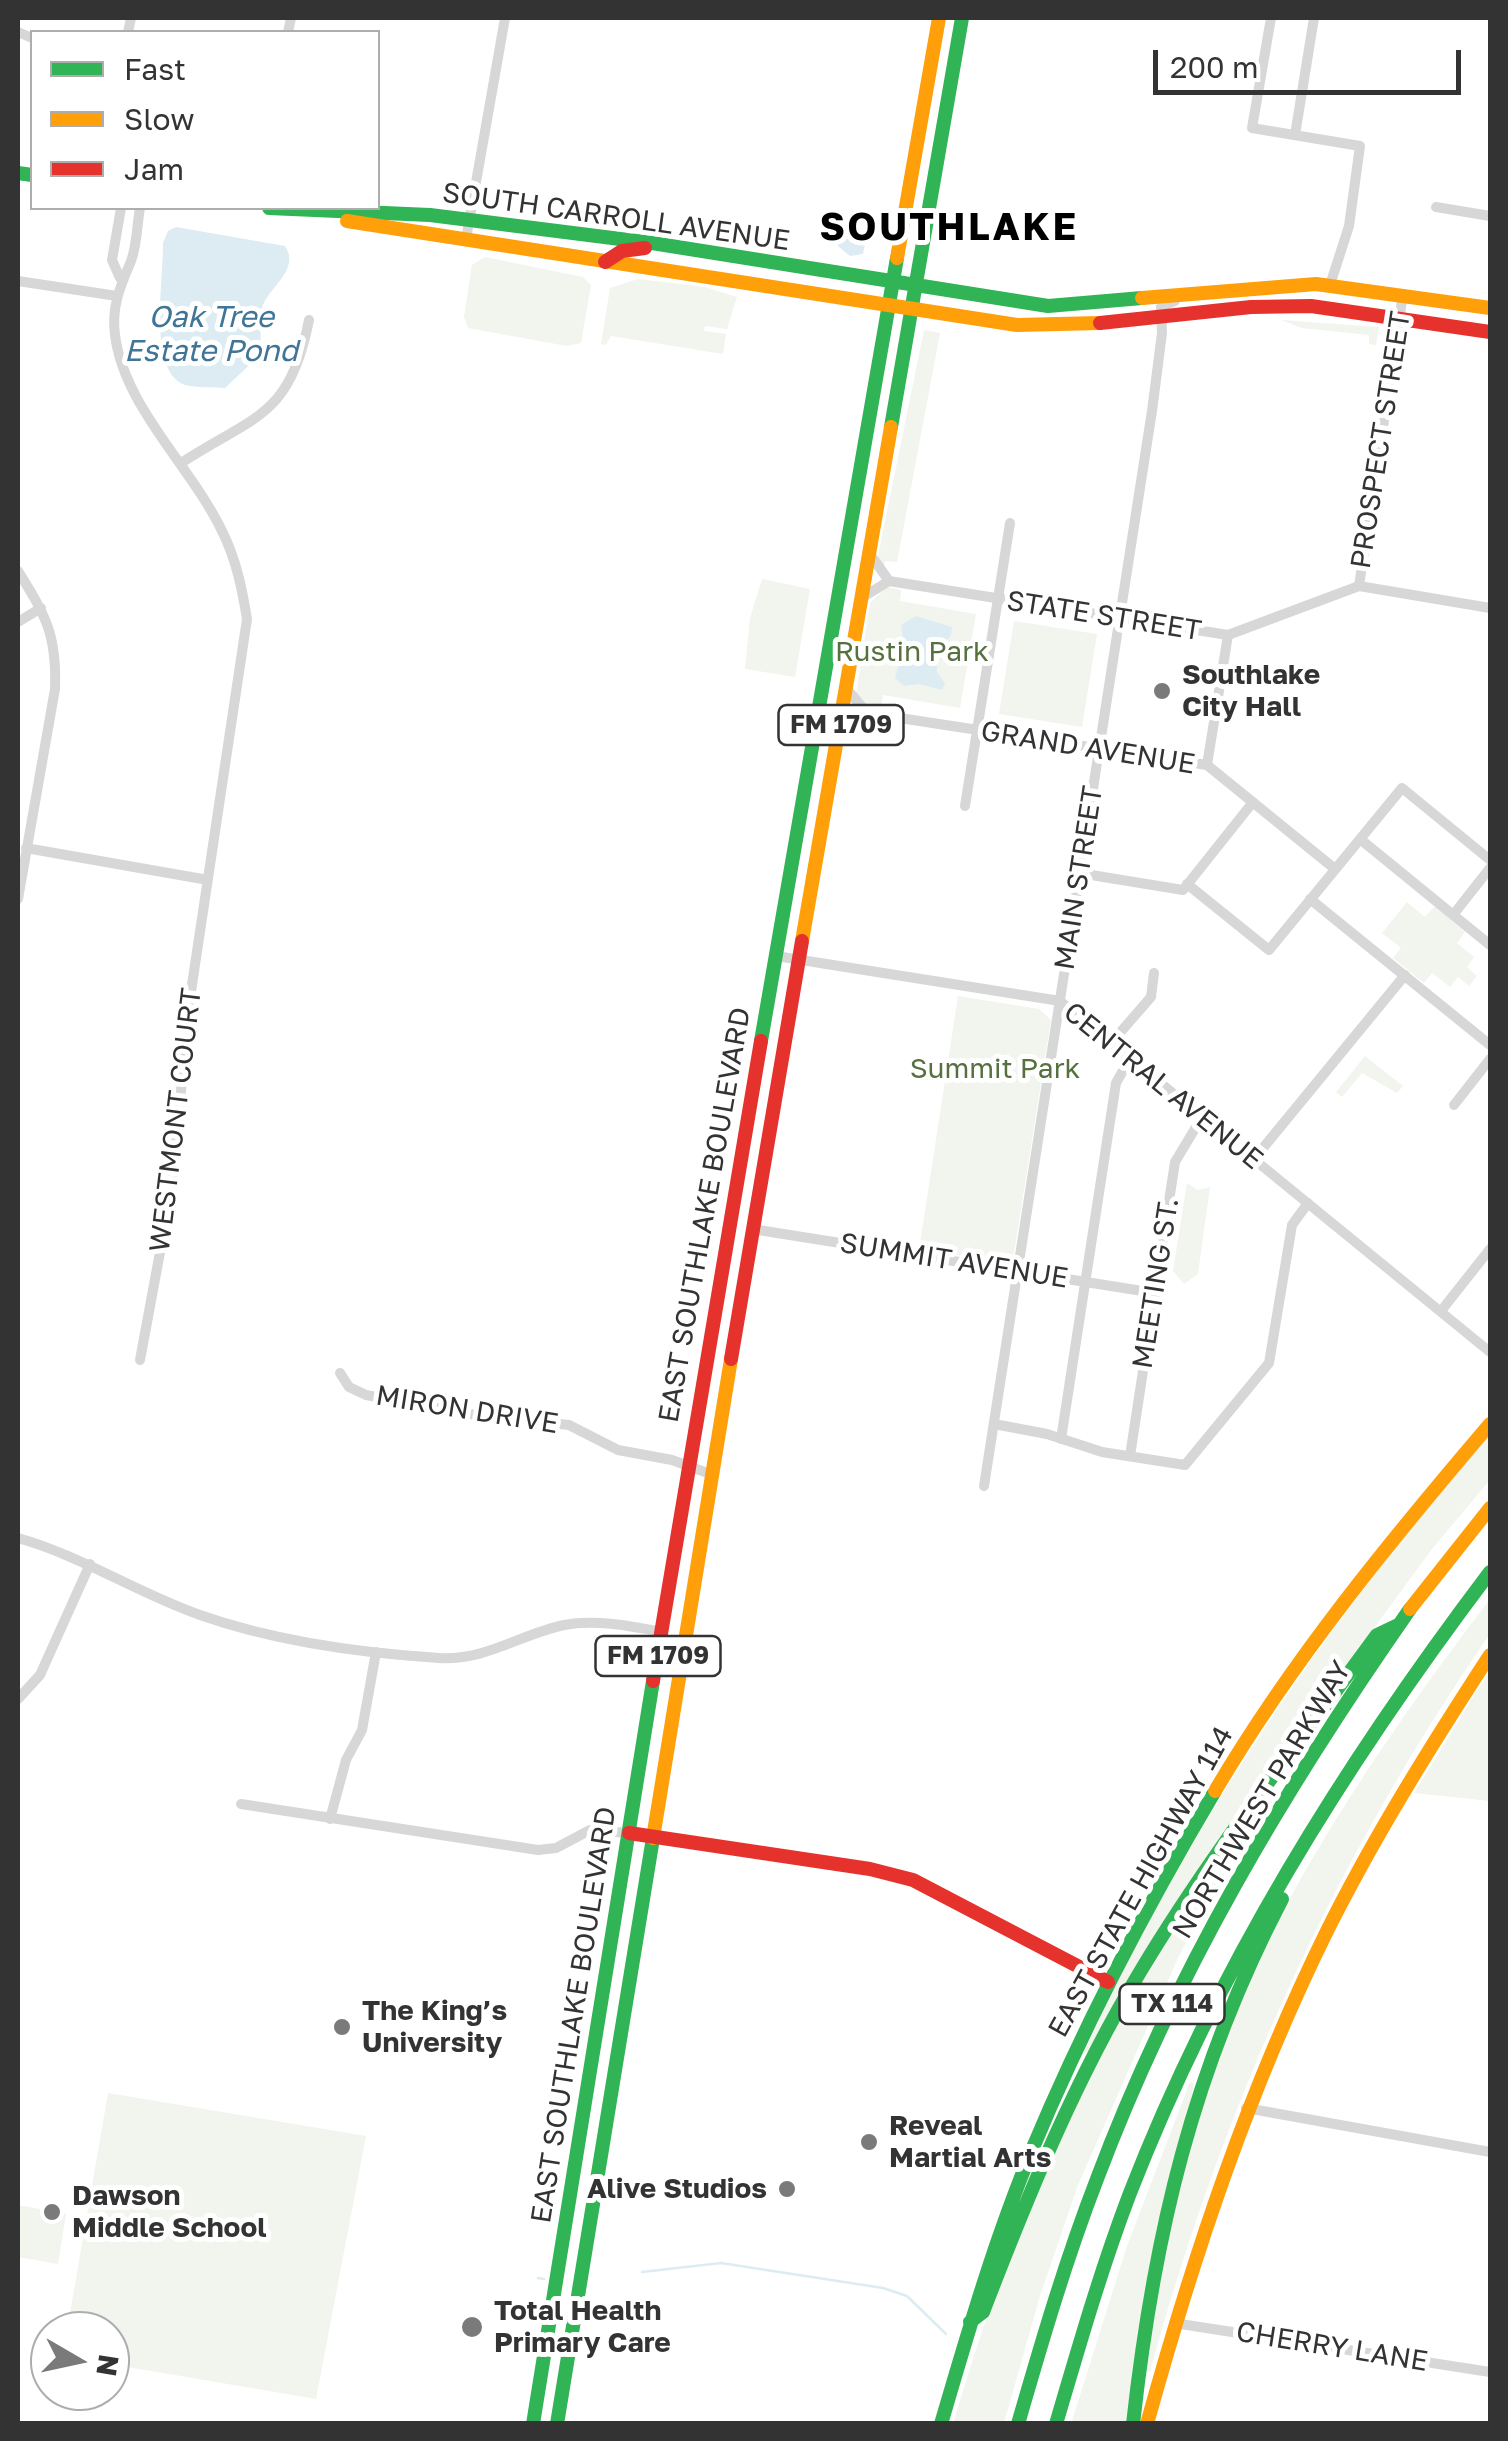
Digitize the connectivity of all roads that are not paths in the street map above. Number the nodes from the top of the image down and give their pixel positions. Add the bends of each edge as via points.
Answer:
1 (505, 18) edge
2 (939, 18) edge
3 (962, 18) edge
4 (1270, 18) edge
5 (1314, 18) edge
6 (1295, 135) junction
7 (1436, 207) dead end
8 (121, 210) edge
9 (140, 210) edge
10 (287, 210) edge
11 (305, 212) junction
12 (1490, 216) edge
13 (470, 220) junction
14 (466, 238) junction
15 (614, 238) junction
16 (672, 246) junction
17 (547, 252) junction
18 (604, 262) junction
19 (120, 278) junction
20 (18, 280) edge
21 (895, 283) junction
22 (1330, 285) junction
23 (918, 287) junction
24 (1195, 294) junction
25 (1403, 294) junction
26 (117, 296) junction
27 (891, 304) junction
28 (914, 308) junction
29 (1490, 308) edge
30 (1161, 317) junction
31 (1400, 317) junction
32 (308, 320) dead end
33 (1490, 332) edge
34 (181, 463) junction
35 (1010, 522) dead end
36 (870, 554) junction
37 (18, 571) edge
38 (889, 582) junction
39 (1359, 586) junction
40 (863, 597) junction
41 (997, 599) junction
42 (41, 608) junction
43 (1490, 608) edge
44 (1120, 618) junction
45 (18, 622) edge
46 (1228, 635) junction
47 (847, 689) junction
48 (867, 713) junction
49 (840, 726) junction
50 (976, 730) junction
51 (1099, 749) junction
52 (1207, 765) junction
53 (1253, 802) junction
54 (966, 806) dead end
55 (1360, 839) junction
56 (26, 848) junction
57 (1490, 860) edge
58 (1490, 868) edge
59 (1335, 869) junction
60 (1079, 873) junction
61 (208, 880) junction
62 (1187, 884) junction
63 (18, 899) edge
64 (1310, 899) junction
65 (1453, 914) junction
66 (1490, 945) edge
67 (776, 956) junction
68 (800, 960) junction
69 (1154, 972) dead end
70 (1404, 976) junction
71 (1060, 1001) junction
72 (1111, 1043) junction
73 (1490, 1045) edge
74 (1130, 1058) junction
75 (1490, 1060) edge
76 (1454, 1105) dead end
77 (1202, 1116) junction
78 (1254, 1159) junction
79 (1308, 1203) junction
80 (752, 1229) junction
81 (1490, 1249) edge
82 (1018, 1271) junction
83 (1085, 1282) junction
84 (1155, 1293) junction
85 (1441, 1311) junction
86 (1490, 1352) edge
87 (140, 1360) dead end
88 (340, 1373) dead end
89 (994, 1424) junction
90 (1490, 1424) edge
91 (1060, 1439) junction
92 (1130, 1456) junction
93 (688, 1464) junction
94 (713, 1474) junction
95 (984, 1486) dead end
96 (1490, 1508) edge
97 (18, 1538) edge
98 (90, 1564) junction
99 (1490, 1572) edge
100 (1403, 1622) junction
101 (662, 1632) junction
102 (376, 1652) junction
103 (1490, 1655) edge
104 (18, 1698) edge
105 (241, 1804) dead end
106 (330, 1818) junction
107 (629, 1833) junction
108 (1306, 1834) junction
109 (654, 1837) junction
110 (1108, 1982) junction
111 (1246, 2108) junction
112 (1490, 2152) edge
113 (970, 2322) junction
114 (1174, 2323) junction
115 (1490, 2372) edge
116 (533, 2424) edge
117 (557, 2424) edge
118 (941, 2424) edge
119 (1018, 2424) edge
120 (1056, 2424) edge
121 (1133, 2424) edge
122 (1147, 2424) edge

1 - 13 street
2 - 21 main road, EAST SOUTHLAKE BOULEVARD / FM 1709
3 - 23 main road, EAST SOUTHLAKE BOULEVARD / FM 1709
4 - 6 street via 1252,128
5 - 6 street
6 - 22 street via 1360,146 1348,226
7 - 12 street
8 - 19 street via 112,260
9 - 19 street via 132,260
10 - 11 main road, SOUTH CARROLL AVENUE
11 - 13 main road, SOUTH CARROLL AVENUE
11 - 14 main road, SOUTH CARROLL AVENUE
13 - 14 street
13 - 15 main road, SOUTH CARROLL AVENUE
14 - 17 main road, SOUTH CARROLL AVENUE
15 - 16 main road, SOUTH CARROLL AVENUE
15 - 17 main road via 602,252
16 - 18 main road via 622,251
16 - 21 main road, SOUTH CARROLL AVENUE
17 - 18 main road, SOUTH CARROLL AVENUE
18 - 27 main road, SOUTH CARROLL AVENUE
19 - 26 street, WESTMONT COURT
20 - 26 street
21 - 23 main road, SOUTH CARROLL AVENUE
21 - 27 main road, EAST SOUTHLAKE BOULEVARD / FM 1709
22 - 24 main road, SOUTH CARROLL AVENUE
22 - 25 main road, SOUTH CARROLL AVENUE
23 - 24 main road, SOUTH CARROLL AVENUE via 1048,306
23 - 28 main road, EAST SOUTHLAKE BOULEVARD / FM 1709
24 - 30 street via 1162,304
25 - 29 main road, SOUTH CARROLL AVENUE
25 - 31 street, PROSPECT STREET
26 - 34 street, WESTMONT COURT via 114,331 127,376
27 - 28 main road, SOUTH CARROLL AVENUE
27 - 67 main road, EAST SOUTHLAKE BOULEVARD / FM 1709
28 - 30 main road, SOUTH CARROLL AVENUE via 1043,326
28 - 36 main road, EAST SOUTHLAKE BOULEVARD / FM 1709
30 - 31 main road, SOUTH CARROLL AVENUE via 1287,306
30 - 44 street, MAIN STREET
31 - 33 main road, SOUTH CARROLL AVENUE
31 - 39 street, PROSPECT STREET
32 - 34 street via 284,394 258,418
34 - 61 street, WESTMONT COURT via 233,556 247,620
35 - 41 street
36 - 38 street
36 - 40 main road, EAST SOUTHLAKE BOULEVARD / FM 1709
37 - 42 street
38 - 40 street
38 - 41 street, STATE STREET
39 - 43 street
39 - 46 street, STATE STREET
40 - 47 main road, EAST SOUTHLAKE BOULEVARD / FM 1709
41 - 44 street, STATE STREET
41 - 50 street
42 - 45 street
42 - 56 street via 54,639 55,690
44 - 46 street, STATE STREET
44 - 51 street, MAIN STREET
46 - 52 street
47 - 48 street
47 - 49 main road, EAST SOUTHLAKE BOULEVARD / FM 1709
48 - 49 street
48 - 50 street, GRAND AVENUE
49 - 68 main road, EAST SOUTHLAKE BOULEVARD / FM 1709
50 - 51 street, GRAND AVENUE
50 - 54 street
51 - 52 street, GRAND AVENUE
51 - 60 street, MAIN STREET
52 - 53 street, GRAND AVENUE
53 - 59 street, GRAND AVENUE
53 - 62 street
55 - 57 street via 1402,788
55 - 59 street
55 - 65 street
56 - 61 street
56 - 63 street
58 - 65 street
59 - 64 street
60 - 62 street via 1183,890
60 - 71 street, MAIN STREET
61 - 87 street, WESTMONT COURT via 171,1193
62 - 64 street via 1269,950
64 - 70 street
65 - 66 street
67 - 68 street, CENTRAL AVENUE
67 - 93 main road, EAST SOUTHLAKE BOULEVARD / FM 1709
68 - 71 street, CENTRAL AVENUE
68 - 80 main road, EAST SOUTHLAKE BOULEVARD / FM 1709
69 - 72 street via 1151,998
70 - 73 street
70 - 78 street
71 - 72 street, CENTRAL AVENUE
71 - 82 street, MAIN STREET
72 - 74 street, CENTRAL AVENUE
74 - 77 street, CENTRAL AVENUE
74 - 83 street via 1116,1083
75 - 76 street
77 - 78 street, CENTRAL AVENUE
77 - 84 street, MEETING ST. via 1175,1162
78 - 79 street, CENTRAL AVENUE
79 - 85 street, CENTRAL AVENUE
79 - 92 street via 1292,1225 1272,1354 1263,1372 1185,1466
80 - 82 street, SUMMIT AVENUE
80 - 94 main road, EAST SOUTHLAKE BOULEVARD / FM 1709
81 - 85 street
82 - 83 street, SUMMIT AVENUE
82 - 89 street, MAIN STREET
83 - 84 street, SUMMIT AVENUE
83 - 91 street
84 - 92 street, MEETING ST.
85 - 86 street, CENTRAL AVENUE
88 - 93 street, MIRON DRIVE via 366,1396 568,1425 618,1450
89 - 91 street
89 - 95 street, MAIN STREET
90 - 110 main road, EAST STATE HIGHWAY 114 via 1428,1492 1241,1746
91 - 92 street
93 - 94 street, MIRON DRIVE
93 - 101 main road, EAST SOUTHLAKE BOULEVARD / FM 1709
94 - 109 main road, EAST SOUTHLAKE BOULEVARD / FM 1709
96 - 100 main road, NORTHWEST PARKWAY / TX 114
97 - 98 street
98 - 102 street via 200,1615
98 - 104 street via 40,1675
99 - 108 main road, NORTHWEST PARKWAY / TX 114
100 - 113 main road via 1377,1635 1140,1972 1062,2121 983,2312
100 - 119 main road, NORTHWEST PARKWAY / TX 114 via 1258,1844 1176,1996 1085,2213
101 - 102 street via 587,1622 482,1654 445,1659
101 - 107 main road, EAST SOUTHLAKE BOULEVARD / FM 1709
102 - 106 street via 362,1730
103 - 111 main road via 1416,1764 1341,1899
105 - 106 street
106 - 107 street via 538,1850 590,1830
107 - 109 main road
107 - 116 main road, EAST SOUTHLAKE BOULEVARD / FM 1709
108 - 120 main road, NORTHWEST PARKWAY / TX 114 via 1203,2019 1144,2151
108 - 121 main road via 1304,1862 1234,1991 1189,2116 1158,2228
109 - 110 main road via 913,1880
109 - 117 main road, EAST SOUTHLAKE BOULEVARD / FM 1709
110 - 113 main road, EAST STATE HIGHWAY 114 via 1048,2111
111 - 112 street
111 - 114 main road
113 - 118 main road, EAST STATE HIGHWAY 114
114 - 115 street, CHERRY LANE
114 - 122 main road

